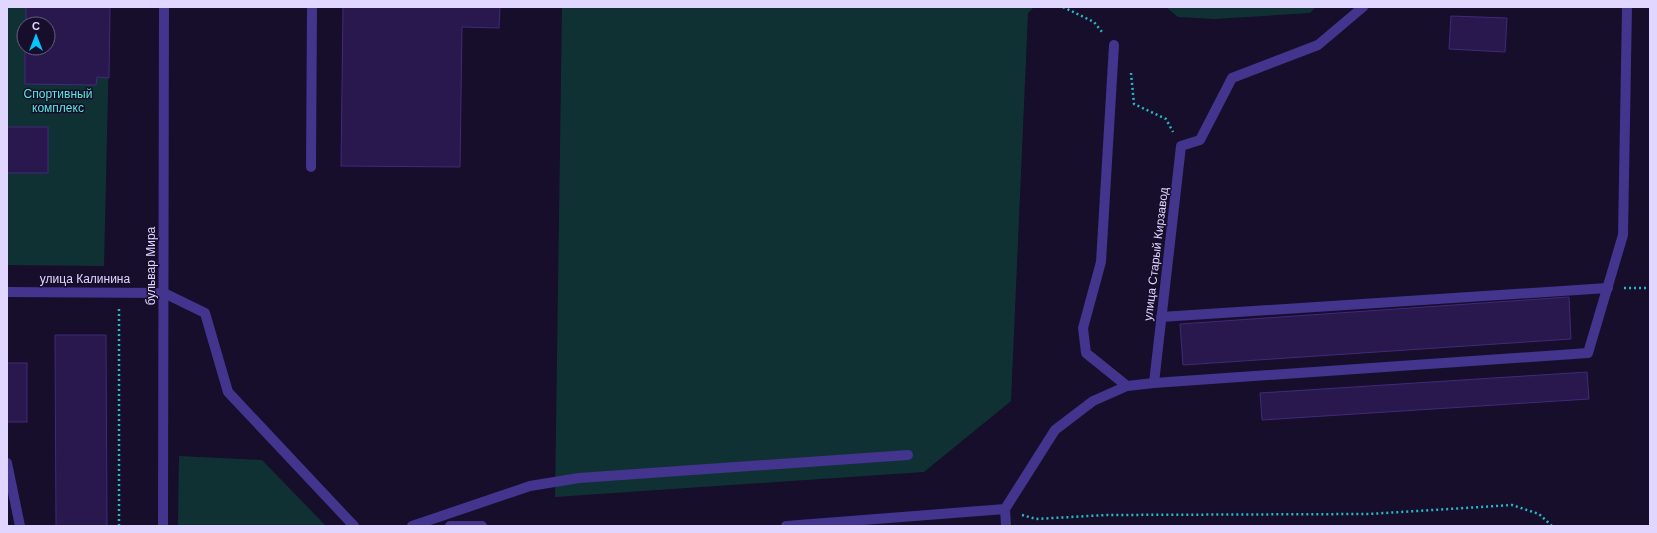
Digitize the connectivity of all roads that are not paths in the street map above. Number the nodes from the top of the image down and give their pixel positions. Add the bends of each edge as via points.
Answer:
1 (164, 7) edge
2 (312, 7) edge
3 (1363, 7) edge
4 (1628, 7) edge
5 (1114, 45) dead end
6 (311, 167) dead end
7 (1608, 288) junction
8 (7, 292) edge
9 (164, 292) junction
10 (1162, 317) junction
11 (1154, 383) junction
12 (1127, 386) junction
13 (908, 455) dead end
14 (7, 463) edge
15 (1005, 509) junction
16 (20, 526) edge
17 (163, 526) edge
18 (354, 526) edge
19 (412, 526) edge
20 (450, 526) edge
21 (482, 526) edge
22 (786, 526) edge
23 (1006, 526) edge

1 - 9 street, бульвар Мира
2 - 6 street
3 - 10 street, улица Старый Кирзавод via 1318,45 1232,78 1200,140 1181,146
4 - 7 street via 1623,234
5 - 12 street via 1101,262 1083,328 1086,352
7 - 10 street
7 - 11 street via 1588,353
8 - 9 street, улица Калинина
9 - 17 street, бульвар Мира
9 - 18 street via 205,313 228,392
10 - 11 street, улица Старый Кирзавод
11 - 12 street
12 - 15 street via 1093,401 1055,430
13 - 19 street via 579,478 530,486
14 - 16 street
15 - 22 street
15 - 23 street
20 - 21 street

